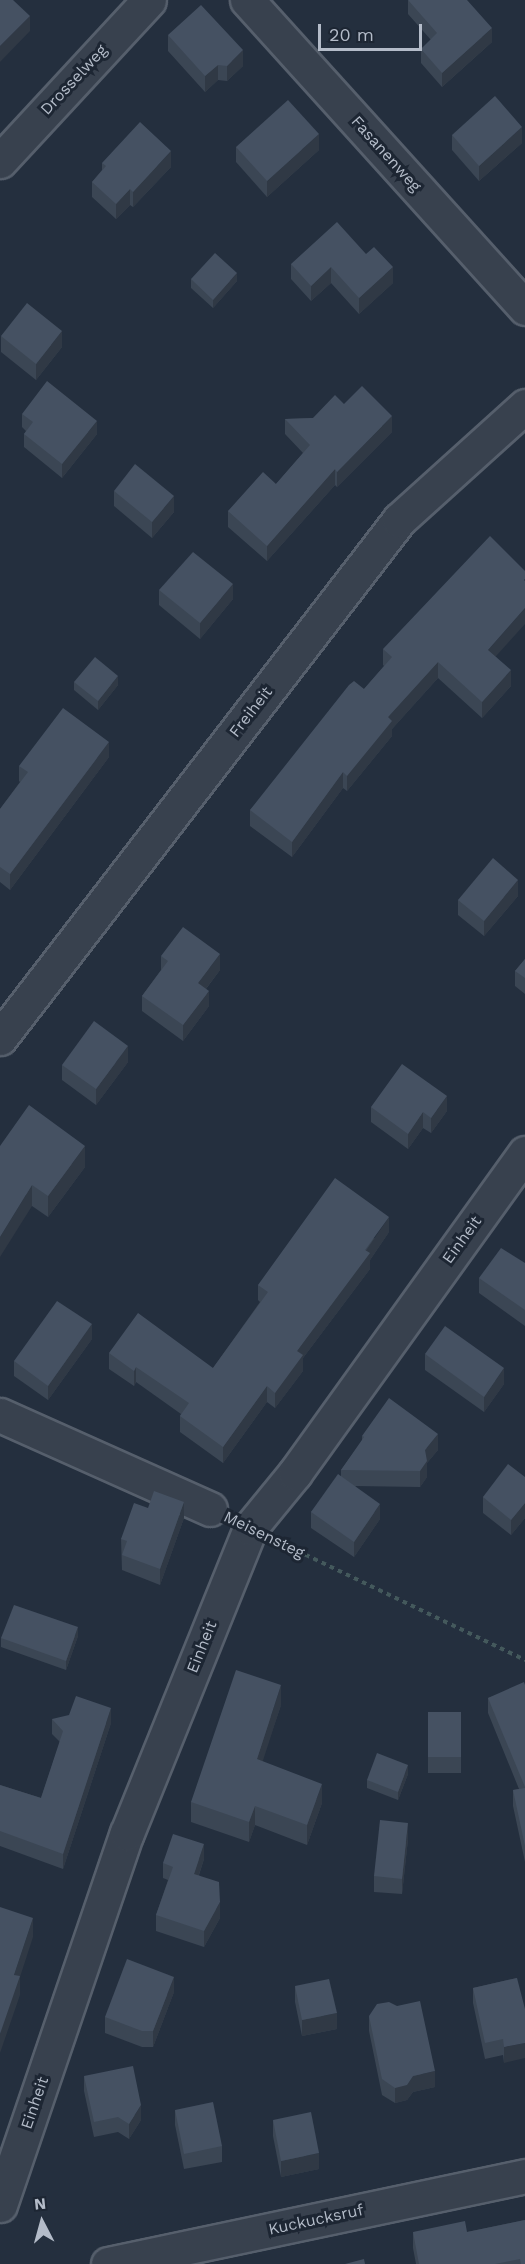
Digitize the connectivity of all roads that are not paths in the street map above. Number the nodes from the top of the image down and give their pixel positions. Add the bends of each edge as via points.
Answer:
1 (149, 0) edge
2 (247, 0) edge
3 (0, 161) edge
4 (525, 308) edge
5 (525, 406) edge
6 (0, 1038) edge
7 (525, 1153) edge
8 (0, 1415) edge
9 (210, 1509) dead end
10 (525, 2176) edge
11 (0, 2205) edge
12 (108, 2264) edge

1 - 3 street, Drosselweg
2 - 4 street, Fasanenweg
5 - 6 street, Freiheit via 399,520
7 - 11 street, Einheit via 295,1473 250,1528 127,1833
8 - 9 street, Meisensteg
10 - 12 street, Kuckucksruf

